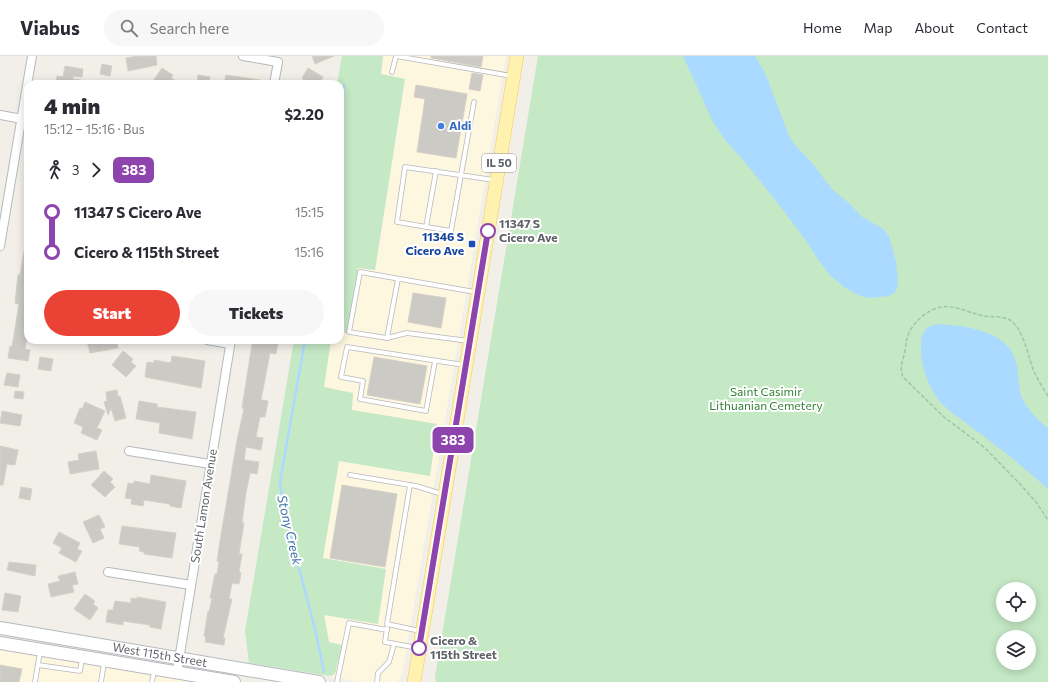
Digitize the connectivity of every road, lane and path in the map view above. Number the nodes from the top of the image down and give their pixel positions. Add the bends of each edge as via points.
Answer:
1 (32, 56) edge
2 (243, 56) edge
3 (516, 56) edge
4 (392, 72) dead end
5 (513, 76) junction
6 (29, 80) edge
7 (275, 80) edge
8 (474, 102) dead end
9 (0, 115) edge
10 (24, 119) edge
11 (24, 124) edge
12 (436, 171) junction
13 (461, 175) junction
14 (496, 180) junction
15 (426, 227) junction
16 (0, 246) edge
17 (398, 278) junction
18 (478, 292) junction
19 (387, 338) junction
20 (470, 341) junction
21 (231, 344) edge
22 (435, 361) junction
23 (466, 366) junction
24 (1048, 396) edge
25 (129, 451) dead end
26 (210, 464) junction
27 (350, 475) dead end
28 (410, 485) junction
29 (444, 495) junction
30 (1048, 520) edge
31 (108, 572) dead end
32 (191, 585) junction
33 (387, 624) junction
34 (0, 628) edge
35 (386, 630) junction
36 (422, 631) junction
37 (0, 643) edge
38 (394, 644) junction
39 (419, 648) junction
40 (40, 650) junction
41 (82, 656) junction
42 (179, 658) junction
43 (104, 660) junction
44 (38, 665) junction
45 (155, 668) junction
46 (177, 672) junction
47 (228, 681) edge
48 (35, 682) edge
49 (100, 682) edge
50 (152, 682) edge
51 (318, 682) edge
52 (336, 682) edge
53 (377, 682) edge
54 (414, 682) edge

1 - 6 street
2 - 7 street via 278,62
3 - 5 main road, IL 50
4 - 5 lane via 396,56
5 - 14 main road, IL 50
8 - 13 lane
9 - 10 street
11 - 16 street
12 - 13 lane
12 - 15 lane
12 - 15 lane via 405,167 397,222
13 - 14 lane
13 - 15 lane via 451,231
14 - 18 main road, IL 50
17 - 18 lane
17 - 19 lane
17 - 19 lane via 360,272 349,332
18 - 20 main road, IL 50
19 - 20 lane via 407,333
20 - 23 main road, IL 50
21 - 26 street, South Lamon Avenue
22 - 22 lane via 346,347 341,377 363,381 360,399 426,411
22 - 23 lane
23 - 29 main road, IL 50
24 - 30 path via 1034,370 1020,332 1010,320 949,306 921,316 909,334 900,371 903,377 944,417 985,448 1024,488
25 - 26 street
26 - 32 street, South Lamon Avenue
27 - 28 lane
28 - 29 lane
28 - 33 lane
29 - 36 main road, IL 50
31 - 32 street
32 - 42 street, South Lamon Avenue
33 - 35 lane
33 - 36 lane
34 - 42 street, West 115th Street
35 - 38 lane via 385,642
35 - 52 lane via 349,623
36 - 39 main road, IL 50
37 - 40 street, West 115th Street
38 - 39 lane
38 - 53 lane via 389,662 378,673
39 - 54 main road, IL 50
40 - 41 street, West 115th Street
40 - 44 lane
41 - 43 street, West 115th Street
41 - 44 lane via 80,671
42 - 46 street, South Lamon Avenue
42 - 51 street, West 115th Street
43 - 45 street, West 115th Street
43 - 49 lane
44 - 48 lane
45 - 46 street, West 115th Street
45 - 50 lane
46 - 47 street, West 115th Street

